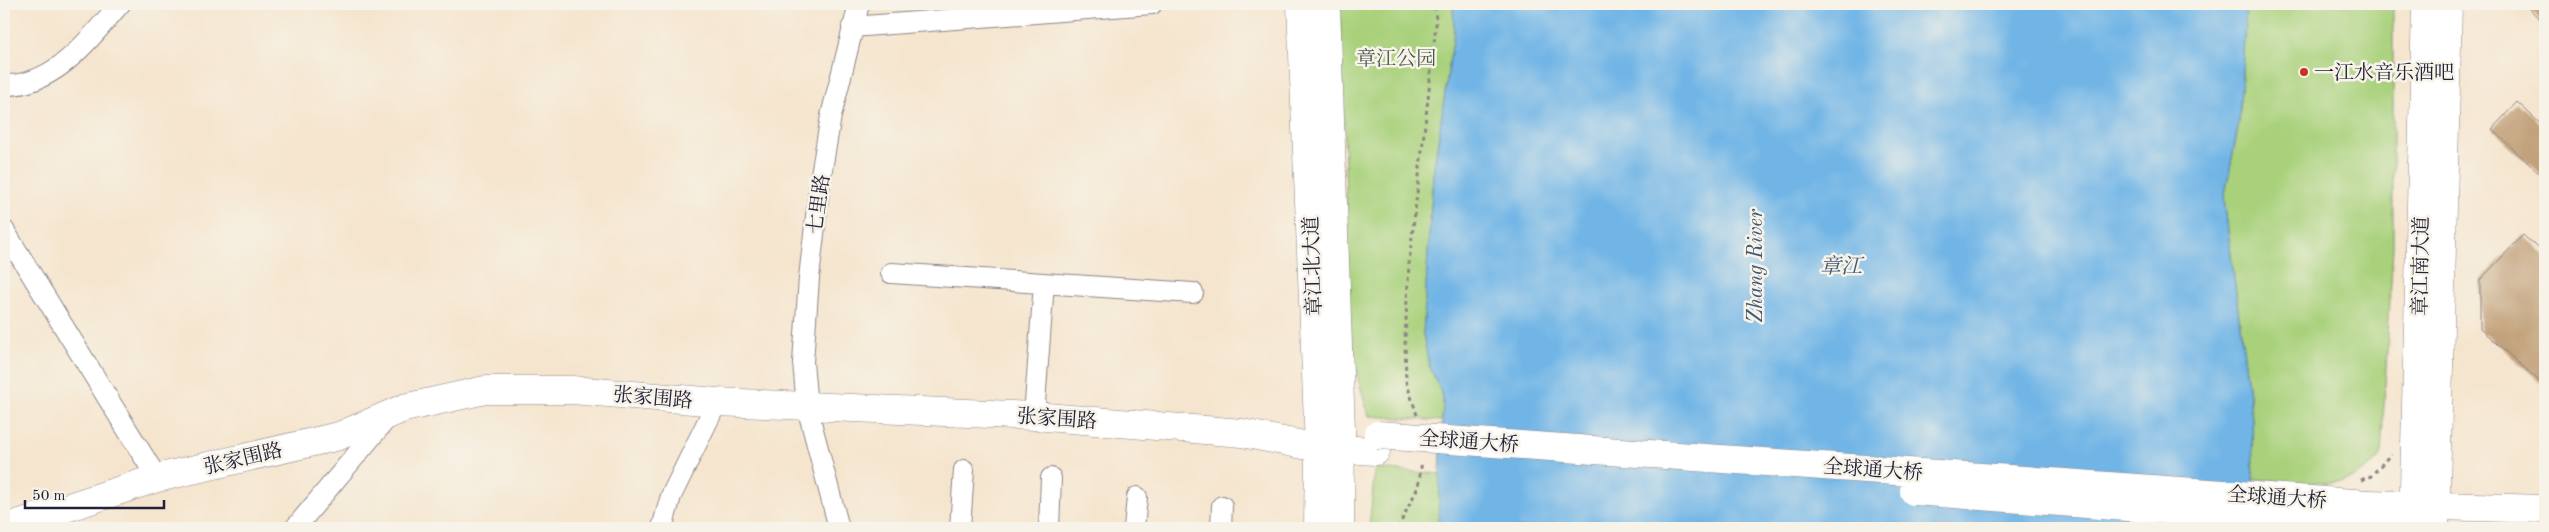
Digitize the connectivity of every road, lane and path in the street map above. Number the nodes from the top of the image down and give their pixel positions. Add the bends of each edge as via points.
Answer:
1 (120, 4) edge
2 (859, 4) edge
3 (1152, 4) edge
4 (1301, 4) edge
5 (1326, 4) edge
6 (1435, 4) edge
7 (2426, 4) edge
8 (2448, 4) edge
9 (852, 27) junction
10 (4, 85) edge
11 (4, 230) edge
12 (891, 273) dead end
13 (1044, 283) junction
14 (1193, 294) dead end
15 (717, 402) junction
16 (807, 407) junction
17 (390, 414) junction
18 (1034, 416) junction
19 (1418, 422) dead end
20 (1330, 439) junction
21 (1422, 455) dead end
22 (964, 470) dead end
23 (157, 478) junction
24 (1051, 478) dead end
25 (1137, 497) dead end
26 (1222, 506) dead end
27 (2545, 509) edge
28 (2421, 519) edge
29 (5, 528) edge
30 (295, 528) edge
31 (662, 528) edge
32 (839, 528) edge
33 (960, 528) edge
34 (1049, 528) edge
35 (1134, 528) edge
36 (1221, 528) edge
37 (1318, 528) edge
38 (1340, 528) edge
39 (1398, 528) edge

1 - 10 street via 79,50 52,72
2 - 9 street, 七里路
3 - 9 street
4 - 20 main road, 章江北大道
5 - 20 main road, 章江北大道
6 - 19 path via 1436,25 1409,263 1405,339 1406,382
7 - 28 main road, 章江南大道
8 - 28 main road, 章江南大道
9 - 16 street, 七里路 via 831,116 808,278 803,362
11 - 23 street
12 - 13 street
13 - 14 street
13 - 18 street
15 - 16 main road, 张家围路
15 - 17 main road, 张家围路 via 572,390 485,390
15 - 31 street via 671,496
16 - 18 main road, 张家围路
16 - 32 street, 七里路
17 - 23 main road, 张家围路 via 339,436
17 - 30 street
18 - 20 main road, 张家围路
20 - 28 main road, 全球通大桥, bridge
20 - 37 main road, 章江北大道
20 - 38 main road, 章江北大道
21 - 39 path via 1418,487
22 - 33 street
23 - 29 main road, 张家围路
24 - 34 street
25 - 35 street
26 - 36 street
27 - 28 main road, 全球通大桥

